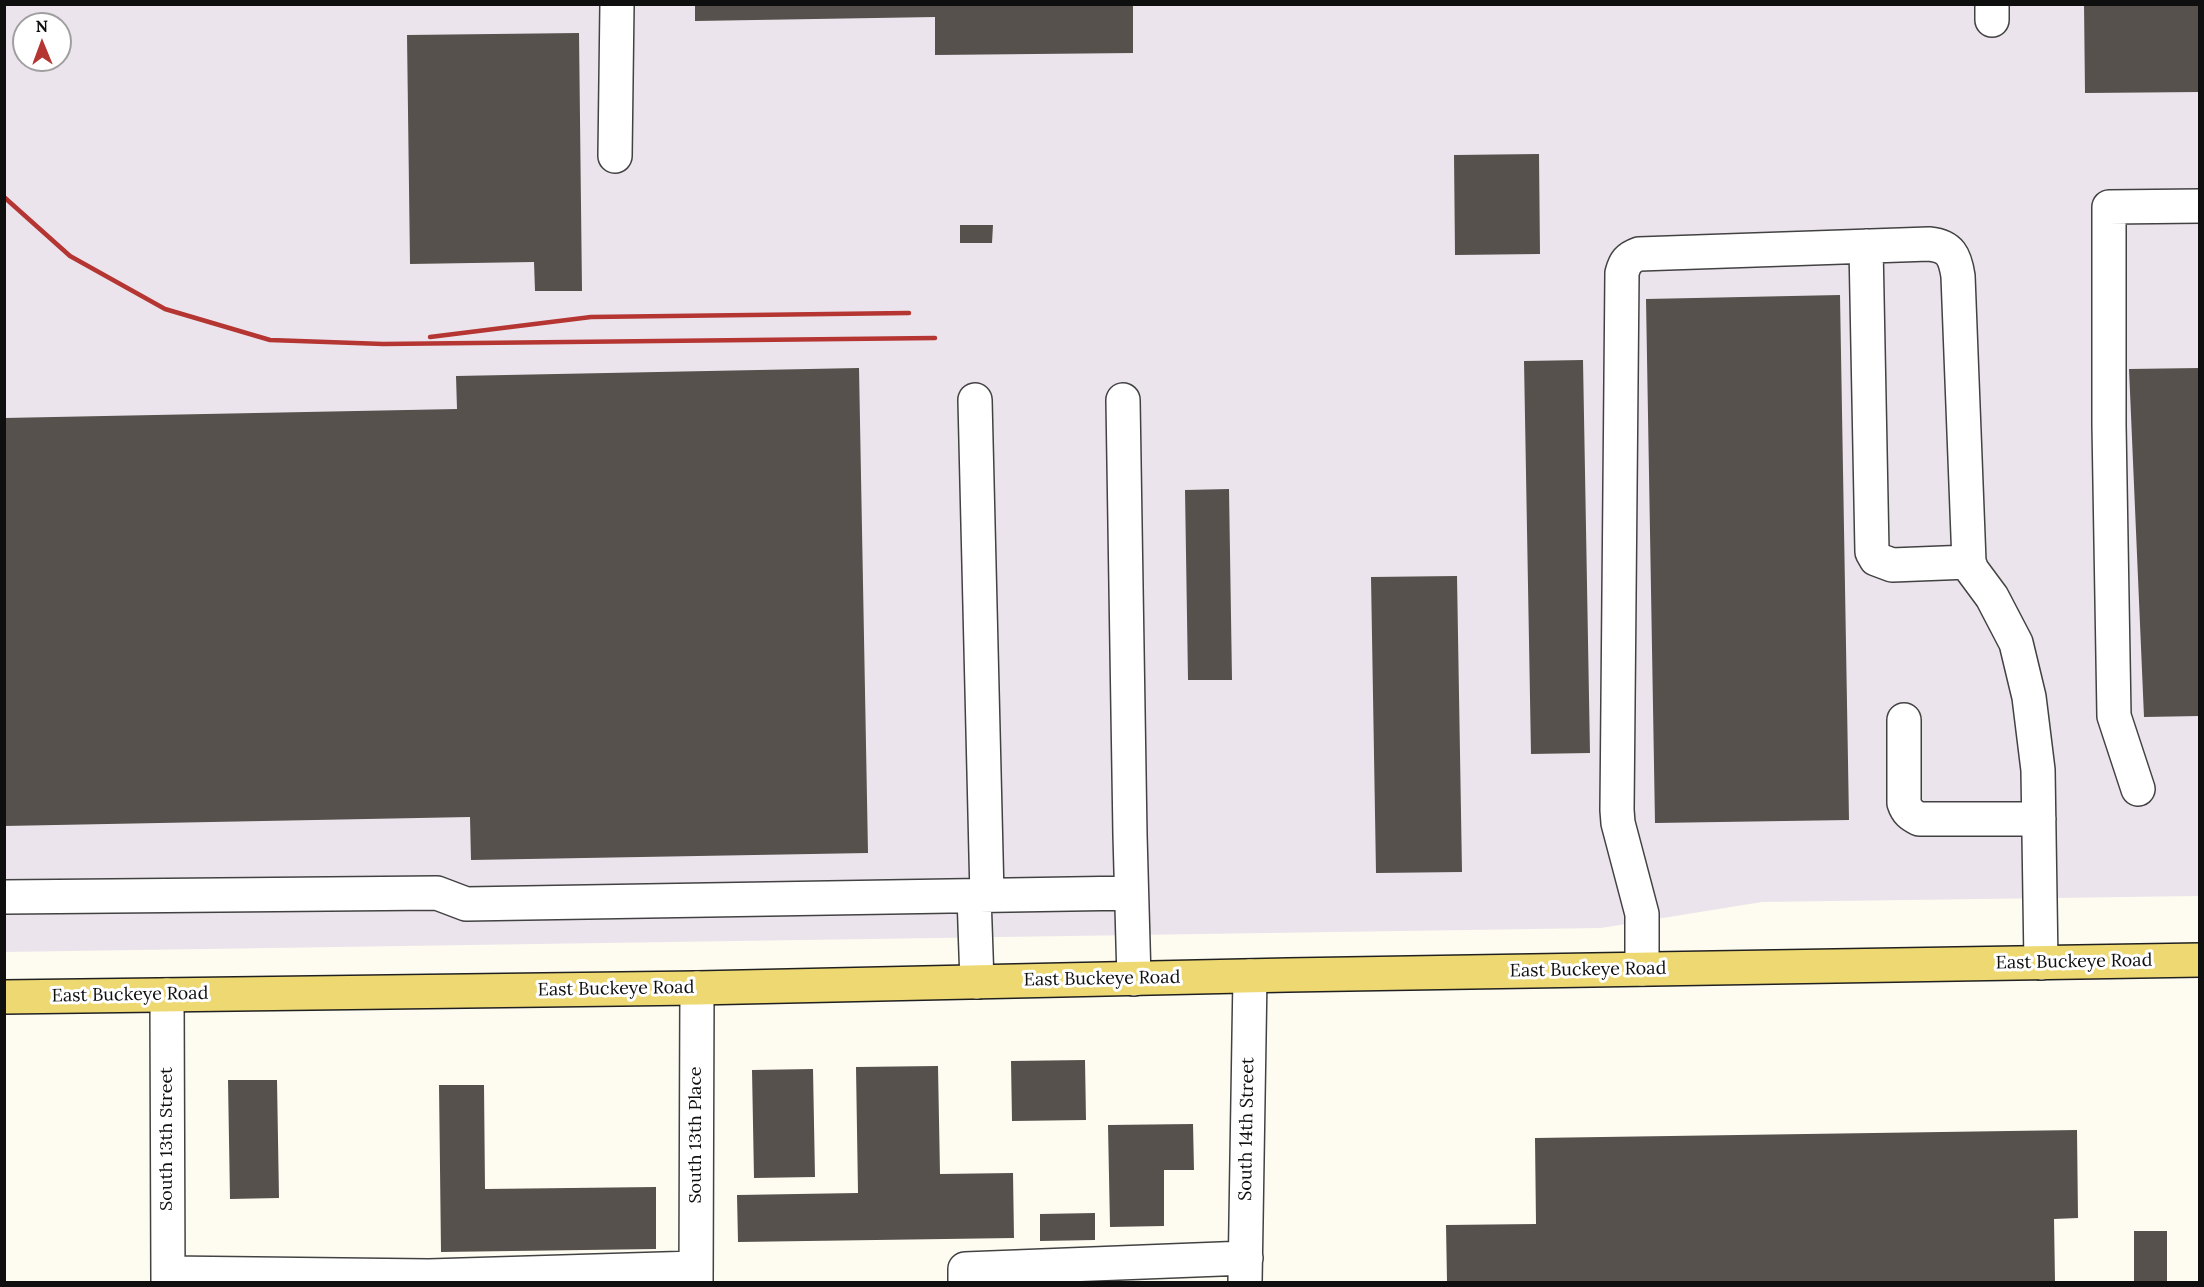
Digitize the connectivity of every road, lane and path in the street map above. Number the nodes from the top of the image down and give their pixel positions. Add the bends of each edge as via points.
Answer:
1 (617, 4) edge
2 (615, 156) dead end
3 (2199, 206) edge
4 (1866, 246) junction
5 (975, 400) dead end
6 (1123, 400) dead end
7 (1969, 562) junction
8 (1904, 720) dead end
9 (2138, 789) dead end
10 (2039, 819) junction
11 (1131, 893) junction
12 (980, 896) junction
13 (4, 897) edge
14 (2199, 960) edge
15 (2042, 963) junction
16 (1642, 969) junction
17 (1250, 976) junction
18 (1134, 979) junction
19 (978, 982) junction
20 (697, 988) junction
21 (167, 995) junction
22 (4, 997) edge
23 (1246, 1270) edge
24 (696, 1275) edge
25 (168, 1278) edge
26 (429, 1279) edge
27 (965, 1282) edge

1 - 2 street
3 - 9 street via 2109,207 2114,716
4 - 7 street via 1940,245 1956,263
4 - 7 street via 1872,552 1876,559 1892,565
4 - 16 street via 1639,254 1624,263 1617,810 1642,914
5 - 12 street
6 - 11 street
7 - 10 street via 1992,597 2022,662 2038,770
8 - 10 street via 1906,811 1919,819
10 - 15 street
11 - 12 street
11 - 18 street
12 - 13 street via 466,904 437,893
12 - 19 street
14 - 15 main road, East Buckeye Road
15 - 16 main road, East Buckeye Road
16 - 17 main road, East Buckeye Road
17 - 18 main road, East Buckeye Road
17 - 23 street, South 14th Street
18 - 19 main road, East Buckeye Road
19 - 20 main road, East Buckeye Road
20 - 21 main road, East Buckeye Road
20 - 24 street, South 13th Place
21 - 22 main road, East Buckeye Road
21 - 25 street, South 13th Street
23 - 27 street via 965,1269
24 - 26 street
25 - 26 street

